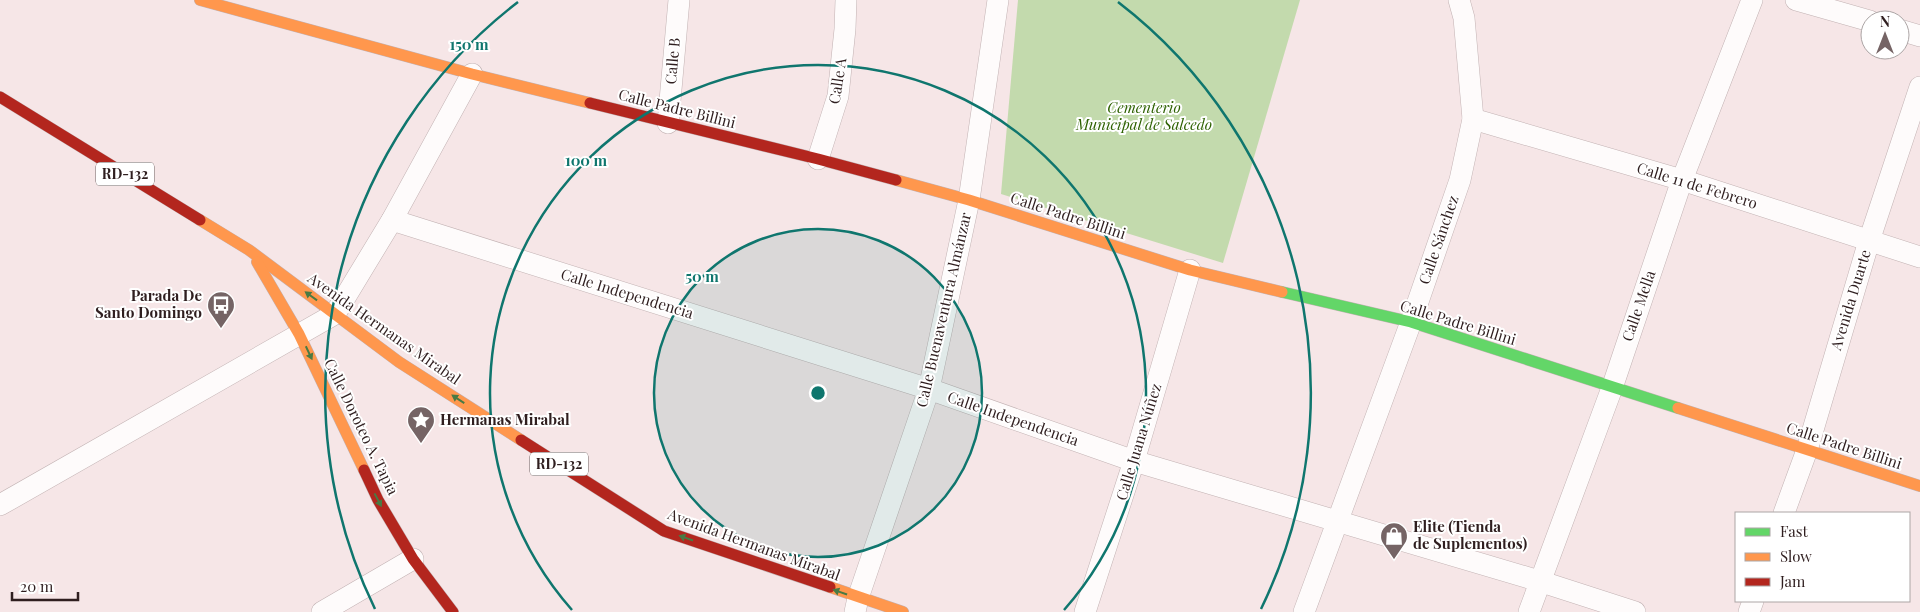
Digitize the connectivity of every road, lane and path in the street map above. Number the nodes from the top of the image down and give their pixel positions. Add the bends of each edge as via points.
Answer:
1 (200, 0) edge
2 (679, 0) edge
3 (846, 0) edge
4 (998, 0) edge
5 (1459, 0) edge
6 (1752, 0) edge
7 (1796, 0) edge
8 (1860, 18) edge
9 (472, 74) junction
10 (1920, 87) edge
11 (0, 97) edge
12 (1473, 119) junction
13 (668, 123) junction
14 (818, 159) junction
15 (1682, 180) junction
16 (970, 200) junction
17 (392, 220) junction
18 (1869, 241) junction
19 (249, 250) junction
20 (1920, 257) edge
21 (1190, 270) junction
22 (335, 314) junction
23 (1411, 322) junction
24 (299, 334) junction
25 (1612, 388) junction
26 (929, 389) junction
27 (1807, 450) junction
28 (1134, 461) junction
29 (1920, 486) edge
30 (0, 505) edge
31 (1784, 512) edge
32 (1338, 522) junction
33 (413, 559) junction
34 (1540, 581) junction
35 (856, 605) edge
36 (322, 612) edge
37 (453, 612) edge
38 (902, 612) edge
39 (1085, 612) edge
40 (1304, 612) edge
41 (1529, 612) edge
42 (1635, 612) edge

1 - 9 street, Calle Padre Billini
2 - 13 street, Calle B
3 - 14 street, Calle A via 838,96
4 - 16 street, Calle Buenaventura Almánzar
5 - 12 street, Calle Sánchez via 1464,18
6 - 15 street, Calle Mella
7 - 8 street
9 - 13 street, Calle Padre Billini
9 - 17 street
10 - 18 street, Avenida Duarte
11 - 19 street, Avenida Hermanas Mirabal / RD-132
12 - 15 street, Calle 11 de Febrero
12 - 23 street, Calle Sánchez via 1460,180
13 - 14 street, Calle Padre Billini
14 - 16 street, Calle Padre Billini
15 - 18 street, Calle 11 de Febrero
15 - 25 street, Calle Mella
16 - 21 street, Calle Padre Billini
16 - 26 street, Calle Buenaventura Almánzar
17 - 22 street
17 - 26 street, Calle Independencia
18 - 20 street, Calle 11 de Febrero
18 - 27 street, Avenida Duarte
22 -> 19 street, Avenida Hermanas Mirabal / RD-132
19 - 24 street, Calle Doroteo A. Tapia / RD-132
21 - 23 street, Calle Padre Billini
21 - 28 street, Calle Juana Núñez
22 - 24 street
35 -> 22 street, Avenida Hermanas Mirabal / RD-132 via 664,531 400,362
23 - 25 street, Calle Padre Billini
23 - 32 street, Calle Sánchez
24 - 30 street
24 -> 33 street, Calle Doroteo A. Tapia / RD-132 via 378,500
25 - 27 street, Calle Padre Billini
25 - 34 street, Calle Mella
26 - 28 street, Calle Independencia
26 - 35 street, Calle Buenaventura Almánzar
27 - 29 street, Calle Padre Billini
27 - 31 street, Avenida Duarte
28 - 32 street, Calle Independencia
28 - 39 street, Calle Juana Núñez
32 - 34 street, Calle Independencia
32 - 40 street, Calle Sánchez
33 - 36 street
33 - 37 street, Calle Doroteo A. Tapia / RD-132
34 - 41 street, Calle Mella
34 - 42 street, Calle Independencia
35 - 38 street, Avenida Hermanas Mirabal / RD-132

